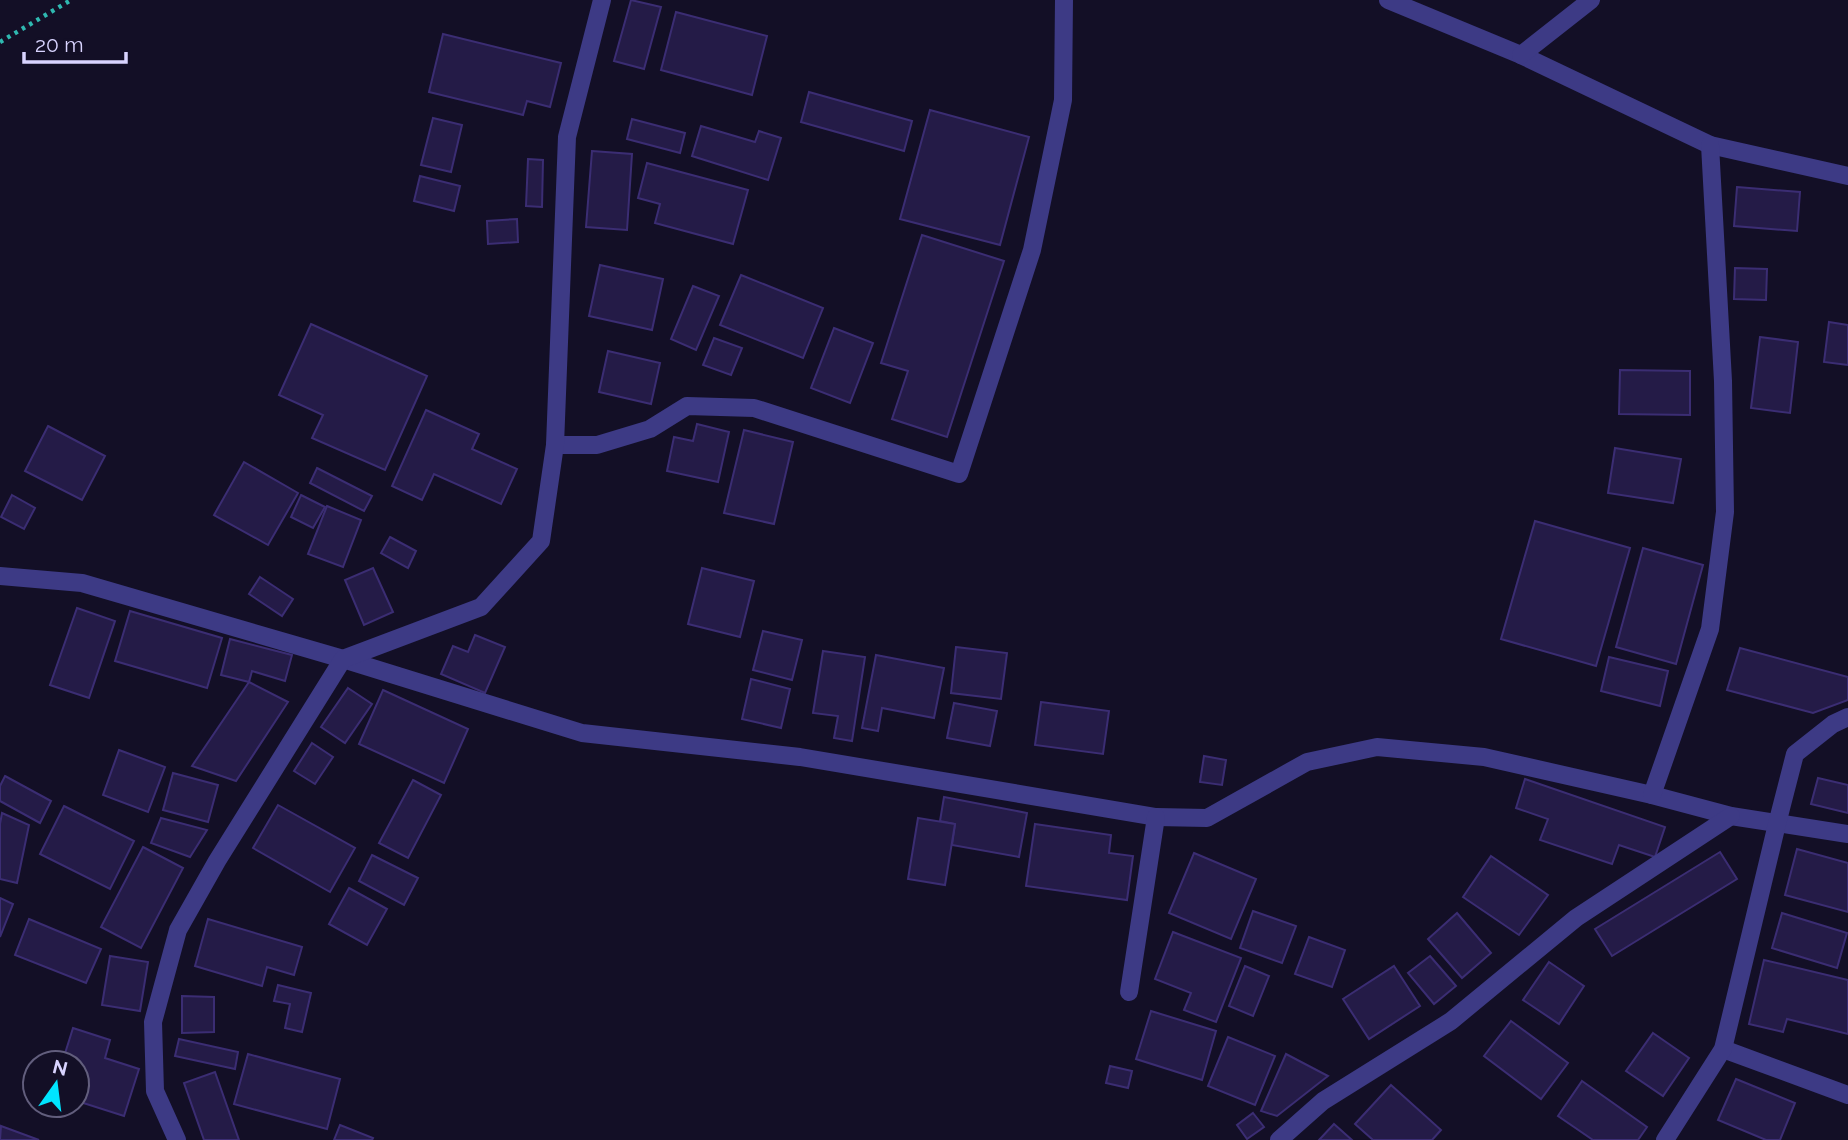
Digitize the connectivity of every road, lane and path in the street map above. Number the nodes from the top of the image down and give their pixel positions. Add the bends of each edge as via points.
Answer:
1 (71, 0) edge
2 (602, 0) edge
3 (1064, 0) edge
4 (1388, 0) edge
5 (1591, 0) edge
6 (0, 42) edge
7 (1521, 55) junction
8 (1710, 145) junction
9 (1848, 176) edge
10 (555, 446) junction
11 (0, 576) edge
12 (342, 659) junction
13 (1848, 717) edge
14 (1652, 795) junction
15 (1731, 816) junction
16 (1156, 817) junction
17 (1777, 824) junction
18 (1848, 834) edge
19 (1129, 992) dead end
20 (1723, 1049) junction
21 (1848, 1095) edge
22 (177, 1140) edge
23 (1279, 1140) edge
24 (1665, 1140) edge

1 - 6 path
2 - 10 street via 566,137
3 - 10 street via 1063,100 1031,250 959,474 754,408 687,406 650,429 597,445
4 - 7 street
5 - 7 street
7 - 8 street
8 - 9 street
8 - 14 street via 1726,512 1710,629
10 - 12 street via 541,541 481,607
11 - 12 street via 82,583
12 - 16 street via 582,733 800,757
12 - 22 street via 178,930 153,1023 155,1091
13 - 17 street via 1795,754
14 - 15 street
14 - 16 street via 1484,757 1377,747 1307,762 1207,818
15 - 17 street
15 - 23 street via 1576,918 1451,1021 1322,1101
16 - 19 street
17 - 18 street
17 - 20 street
20 - 21 street
20 - 24 street

